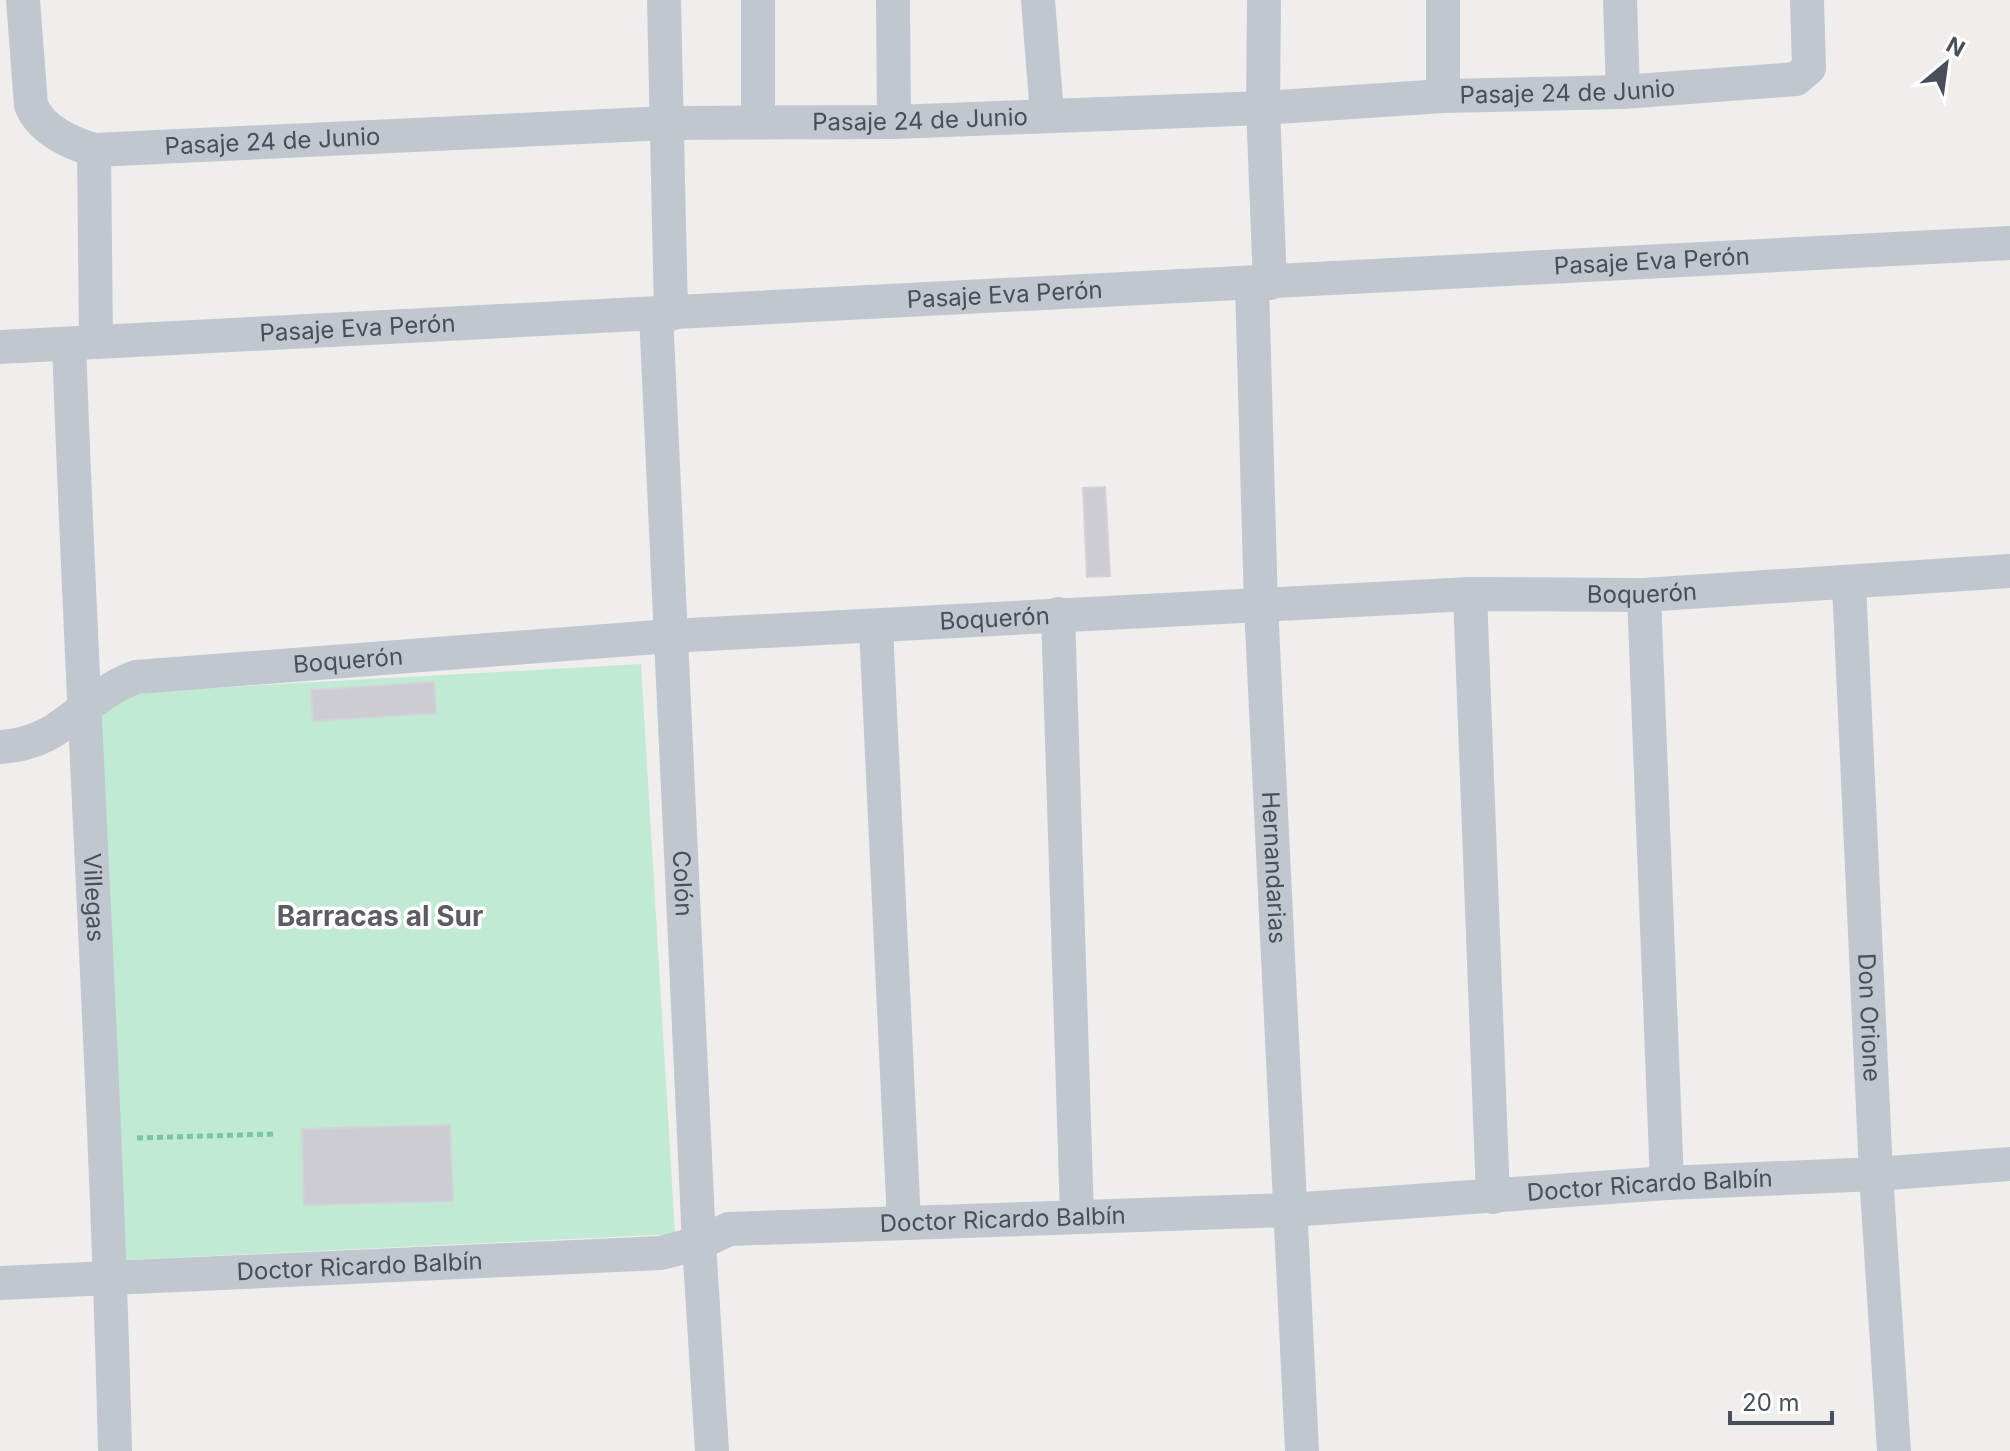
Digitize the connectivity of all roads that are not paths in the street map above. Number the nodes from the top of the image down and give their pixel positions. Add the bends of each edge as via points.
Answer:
1 (23, 0) edge
2 (664, 0) edge
3 (758, 0) edge
4 (893, 0) edge
5 (1038, 0) edge
6 (1264, 0) edge
7 (1443, 0) edge
8 (1620, 0) edge
9 (1807, 0) edge
10 (1623, 92) junction
11 (1443, 96) junction
12 (1263, 108) junction
13 (1047, 114) junction
14 (758, 122) junction
15 (894, 122) junction
16 (667, 123) junction
17 (94, 150) junction
18 (2010, 243) edge
19 (1261, 284) junction
20 (663, 314) junction
21 (83, 343) junction
22 (0, 347) edge
23 (2010, 571) edge
24 (1849, 584) junction
25 (1470, 594) junction
26 (1644, 595) junction
27 (1261, 606) junction
28 (1058, 614) junction
29 (876, 627) junction
30 (670, 636) junction
31 (82, 709) junction
32 (0, 747) edge
33 (2010, 1164) edge
34 (1876, 1174) junction
35 (1667, 1183) junction
36 (1493, 1197) junction
37 (1290, 1210) junction
38 (1077, 1216) junction
39 (904, 1222) junction
40 (699, 1243) junction
41 (111, 1277) junction
42 (0, 1283) edge
43 (115, 1451) edge
44 (712, 1451) edge
45 (1302, 1451) edge
46 (1894, 1451) edge

1 - 17 street, Pasaje 24 de Junio via 36,118
2 - 16 street, Colón
3 - 14 street
4 - 15 street
5 - 13 street
6 - 12 street, Hernandarias
7 - 11 street
8 - 10 street
9 - 10 street, Pasaje 24 de Junio via 1809,68 1796,79
10 - 11 street, Pasaje 24 de Junio
11 - 12 street, Pasaje 24 de Junio
12 - 13 street, Pasaje 24 de Junio
12 - 19 street, Hernandarias
13 - 15 street, Pasaje 24 de Junio
14 - 15 street, Pasaje 24 de Junio
14 - 16 street, Pasaje 24 de Junio
16 - 17 street, Pasaje 24 de Junio
16 - 20 street, Colón
17 - 21 street, Villegas
18 - 19 street, Pasaje Eva Perón
19 - 20 street, Pasaje Eva Perón
19 - 27 street, Hernandarias
20 - 21 street, Pasaje Eva Perón
20 - 30 street, Colón
21 - 22 street, Pasaje Eva Perón
21 - 31 street, Villegas
23 - 24 street, Boquerón
24 - 26 street, Boquerón
24 - 34 street, Don Orione
25 - 26 street, Boquerón
25 - 27 street, Boquerón
25 - 36 street
26 - 35 street
27 - 28 street, Boquerón
27 - 37 street, Hernandarias
28 - 29 street, Boquerón
28 - 38 street
29 - 30 street, Boquerón
29 - 39 street
30 - 31 street, Boquerón via 136,677
30 - 40 street, Colón
31 - 32 street, Boquerón via 48,737
31 - 41 street, Villegas
33 - 34 street, Doctor Ricardo Balbín
34 - 35 street, Doctor Ricardo Balbín
34 - 46 street, Don Orione
35 - 36 street, Doctor Ricardo Balbín
36 - 37 street, Doctor Ricardo Balbín
37 - 38 street, Doctor Ricardo Balbín
37 - 45 street, Hernandarias
38 - 39 street, Doctor Ricardo Balbín
39 - 40 street, Doctor Ricardo Balbín via 729,1229
40 - 41 street, Doctor Ricardo Balbín via 661,1253
40 - 44 street, Colón
41 - 42 street, Doctor Ricardo Balbín
41 - 43 street, Villegas

